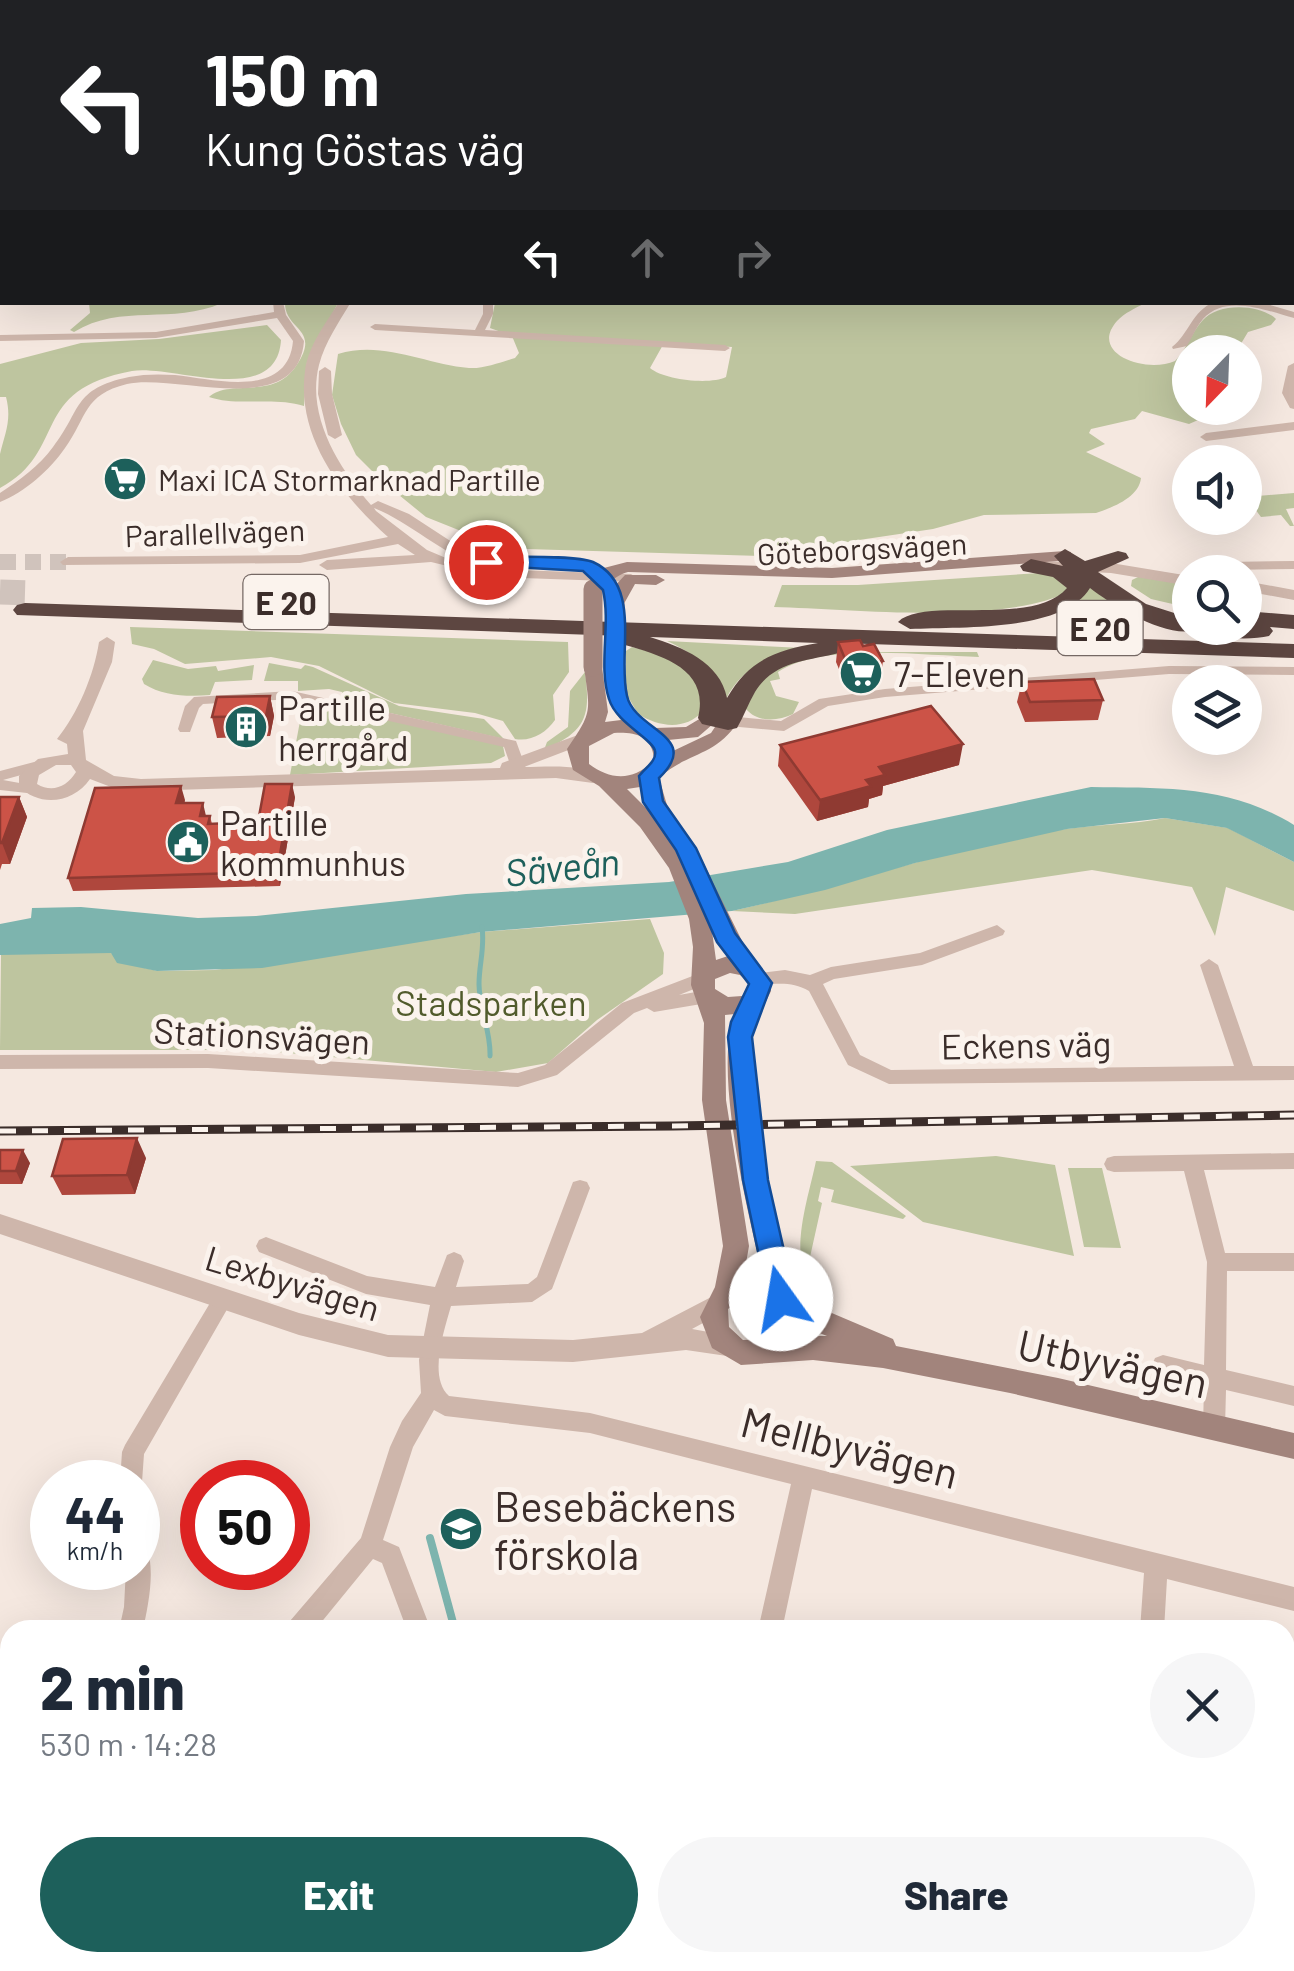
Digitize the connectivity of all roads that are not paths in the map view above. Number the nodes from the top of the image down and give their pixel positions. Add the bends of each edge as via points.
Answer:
1 (343, 305) edge
2 (356, 305) edge
3 (488, 305) edge
4 (1243, 305) edge
5 (1259, 305) edge
6 (278, 308) edge
7 (1294, 315) edge
8 (375, 327) dead end
9 (479, 332) junction
10 (1188, 335) edge
11 (0, 338) edge
12 (725, 348) dead end
13 (1294, 366) edge
14 (1294, 406) edge
15 (1294, 426) edge
16 (1206, 437) dead end
17 (0, 498) edge
18 (373, 507) junction
19 (401, 539) junction
20 (362, 546) junction
21 (464, 557) junction
22 (434, 560) junction
23 (340, 564) junction
24 (1262, 565) edge
25 (1294, 565) edge
26 (1032, 566) joint
27 (1079, 570) junction
28 (1124, 572) junction
29 (1172, 573) edge
30 (1172, 579) edge
31 (611, 583) junction
32 (1262, 592) edge
33 (1294, 597) edge
34 (1172, 610) edge
35 (242, 617) junction
36 (1262, 619) edge
37 (1172, 621) edge
38 (907, 622) junction
39 (1294, 622) edge
40 (535, 626) junction
41 (1262, 632) edge
42 (101, 633) joint
43 (1294, 634) edge
44 (1294, 651) edge
45 (604, 666) junction
46 (1294, 671) edge
47 (720, 720) junction
48 (185, 729) dead end
49 (646, 731) junction
50 (74, 732) junction
51 (588, 735) junction
52 (40, 764) junction
53 (80, 765) junction
54 (519, 769) junction
55 (656, 769) junction
56 (0, 776) edge
57 (600, 779) junction
58 (0, 785) edge
59 (140, 785) junction
60 (32, 790) junction
61 (67, 792) junction
62 (687, 868) junction
63 (710, 922) junction
64 (998, 931) dead end
65 (1208, 965) dead end
66 (812, 981) junction
67 (753, 983) junction
68 (706, 988) junction
69 (0, 1062) edge
70 (1294, 1073) edge
71 (1246, 1074) junction
72 (1294, 1161) edge
73 (1192, 1163) junction
74 (1114, 1164) dead end
75 (580, 1188) dead end
76 (0, 1224) edge
77 (266, 1246) dead end
78 (454, 1261) dead end
79 (1218, 1262) junction
80 (1294, 1262) edge
81 (441, 1296) junction
82 (224, 1298) junction
83 (722, 1298) junction
84 (784, 1302) junction
85 (634, 1344) junction
86 (727, 1345) junction
87 (433, 1349) junction
88 (773, 1350) junction
89 (914, 1361) junction
90 (1163, 1364) dead end
91 (1215, 1378) junction
92 (433, 1394) junction
93 (1294, 1396) edge
94 (1214, 1428) junction
95 (1294, 1446) edge
96 (132, 1460) edge
97 (804, 1476) junction
98 (369, 1546) junction
99 (1156, 1566) junction
100 (137, 1590) edge
101 (1294, 1599) edge
102 (133, 1620) edge
103 (307, 1620) edge
104 (416, 1620) edge
105 (772, 1620) edge
106 (1153, 1620) edge

1 - 18 street via 314,363 312,403 334,467
2 - 18 street via 327,361 325,394 340,449
3 - 9 street
4 - 10 street via 1204,312
5 - 7 street
6 - 11 street via 146,336
6 - 17 street via 299,343 280,375 243,386 156,378 103,389 79,407 48,461
8 - 9 street
9 - 12 street
13 - 14 street via 1288,393
15 - 16 street
18 - 19 street via 402,527
18 - 20 street
18 - 21 street via 393,509
19 - 20 street, Parallellvägen
19 - 21 street
19 - 22 street
19 - 23 street, Parallellvägen via 379,556
20 - 23 street, Parallellvägen via 276,560 65,566
21 - 31 street
22 - 23 street, Parallellvägen
22 - 31 street via 486,573
24 - 25 street
26 - 27 highway
26 - 31 main road, Göteborgsvägen via 840,581
27 - 28 highway
27 - 31 main road, Göteborgsvägen
27 - 37 highway via 1139,613
27 - 38 highway via 1072,598 1050,607
28 - 29 street
28 - 30 street
28 - 34 highway via 1148,604
31 - 45 main road, bridge
31 - 45 main road, bridge
32 - 33 street
35 - 38 highway, E 20 via 29,601
35 - 40 highway, E 20
35 - 42 highway
36 - 39 highway
38 - 43 highway, E 20
40 - 44 highway, E 20
40 - 47 highway via 620,638 680,656 712,687
41 - 43 highway
42 - 50 street via 104,662
44 - 47 highway via 832,648 782,658 755,673
45 - 49 main road via 619,703
45 - 51 main road via 599,712
46 - 47 street via 1169,670 886,693 824,702 784,726
47 - 49 main road via 692,733
47 - 55 main road via 718,737
48 - 54 street via 199,700 292,695 511,744
49 - 51 main road via 618,726
49 - 55 main road via 664,747
50 - 52 street
50 - 53 street
51 - 54 street
51 - 57 main road via 577,760
52 - 53 street via 57,759
52 - 56 street
52 - 60 street via 26,781
53 - 59 street via 111,782
53 - 61 street via 80,783
54 - 57 street
54 - 59 street
55 - 57 main road via 629,782
55 - 62 main road via 653,802
57 - 62 main road via 651,823
58 - 60 street
59 - 61 street
60 - 61 street
62 - 63 main road
63 - 67 main road
63 - 68 main road
64 - 66 street via 922,959
65 - 71 street
66 - 67 street via 792,976
66 - 71 street, Eckens väg via 826,996 854,1060 889,1077
67 - 68 main road via 724,964
67 - 68 main road via 734,1008
67 - 84 main road via 740,1037 744,1080 755,1180
68 - 69 street, Stationsvägen via 621,1017 551,1070 518,1080 208,1061
68 - 83 main road via 736,1246
70 - 71 street, Eckens väg
72 - 73 street
73 - 74 street
73 - 79 street
75 - 81 street via 540,1290
76 - 82 street, Lexbyvägen
77 - 81 street via 366,1285
78 - 81 street
79 - 80 street
79 - 91 street
81 - 87 street
82 - 87 street, Lexbyvägen via 345,1338
82 - 96 street
83 - 84 main road via 756,1286
83 - 85 street, Lexbyvägen
83 - 86 main road via 714,1326
84 - 88 main road via 789,1330
84 - 89 main road, Utbyvägen
85 - 86 street, Lexbyvägen via 686,1339
85 - 87 street, Lexbyvägen via 573,1351
86 - 88 main road via 750,1354
87 - 92 street
88 - 89 main road, Utbyvägen
89 - 94 main road, Utbyvägen
90 - 91 street
91 - 93 street
91 - 94 street
92 - 97 street, Mellbyvägen via 458,1409 590,1423
92 - 98 street via 400,1454
94 - 95 main road, Utbyvägen
97 - 99 street, Mellbyvägen
97 - 105 street
98 - 103 street
98 - 104 street via 391,1556
99 - 101 street, Mellbyvägen
99 - 106 street
100 - 102 street

